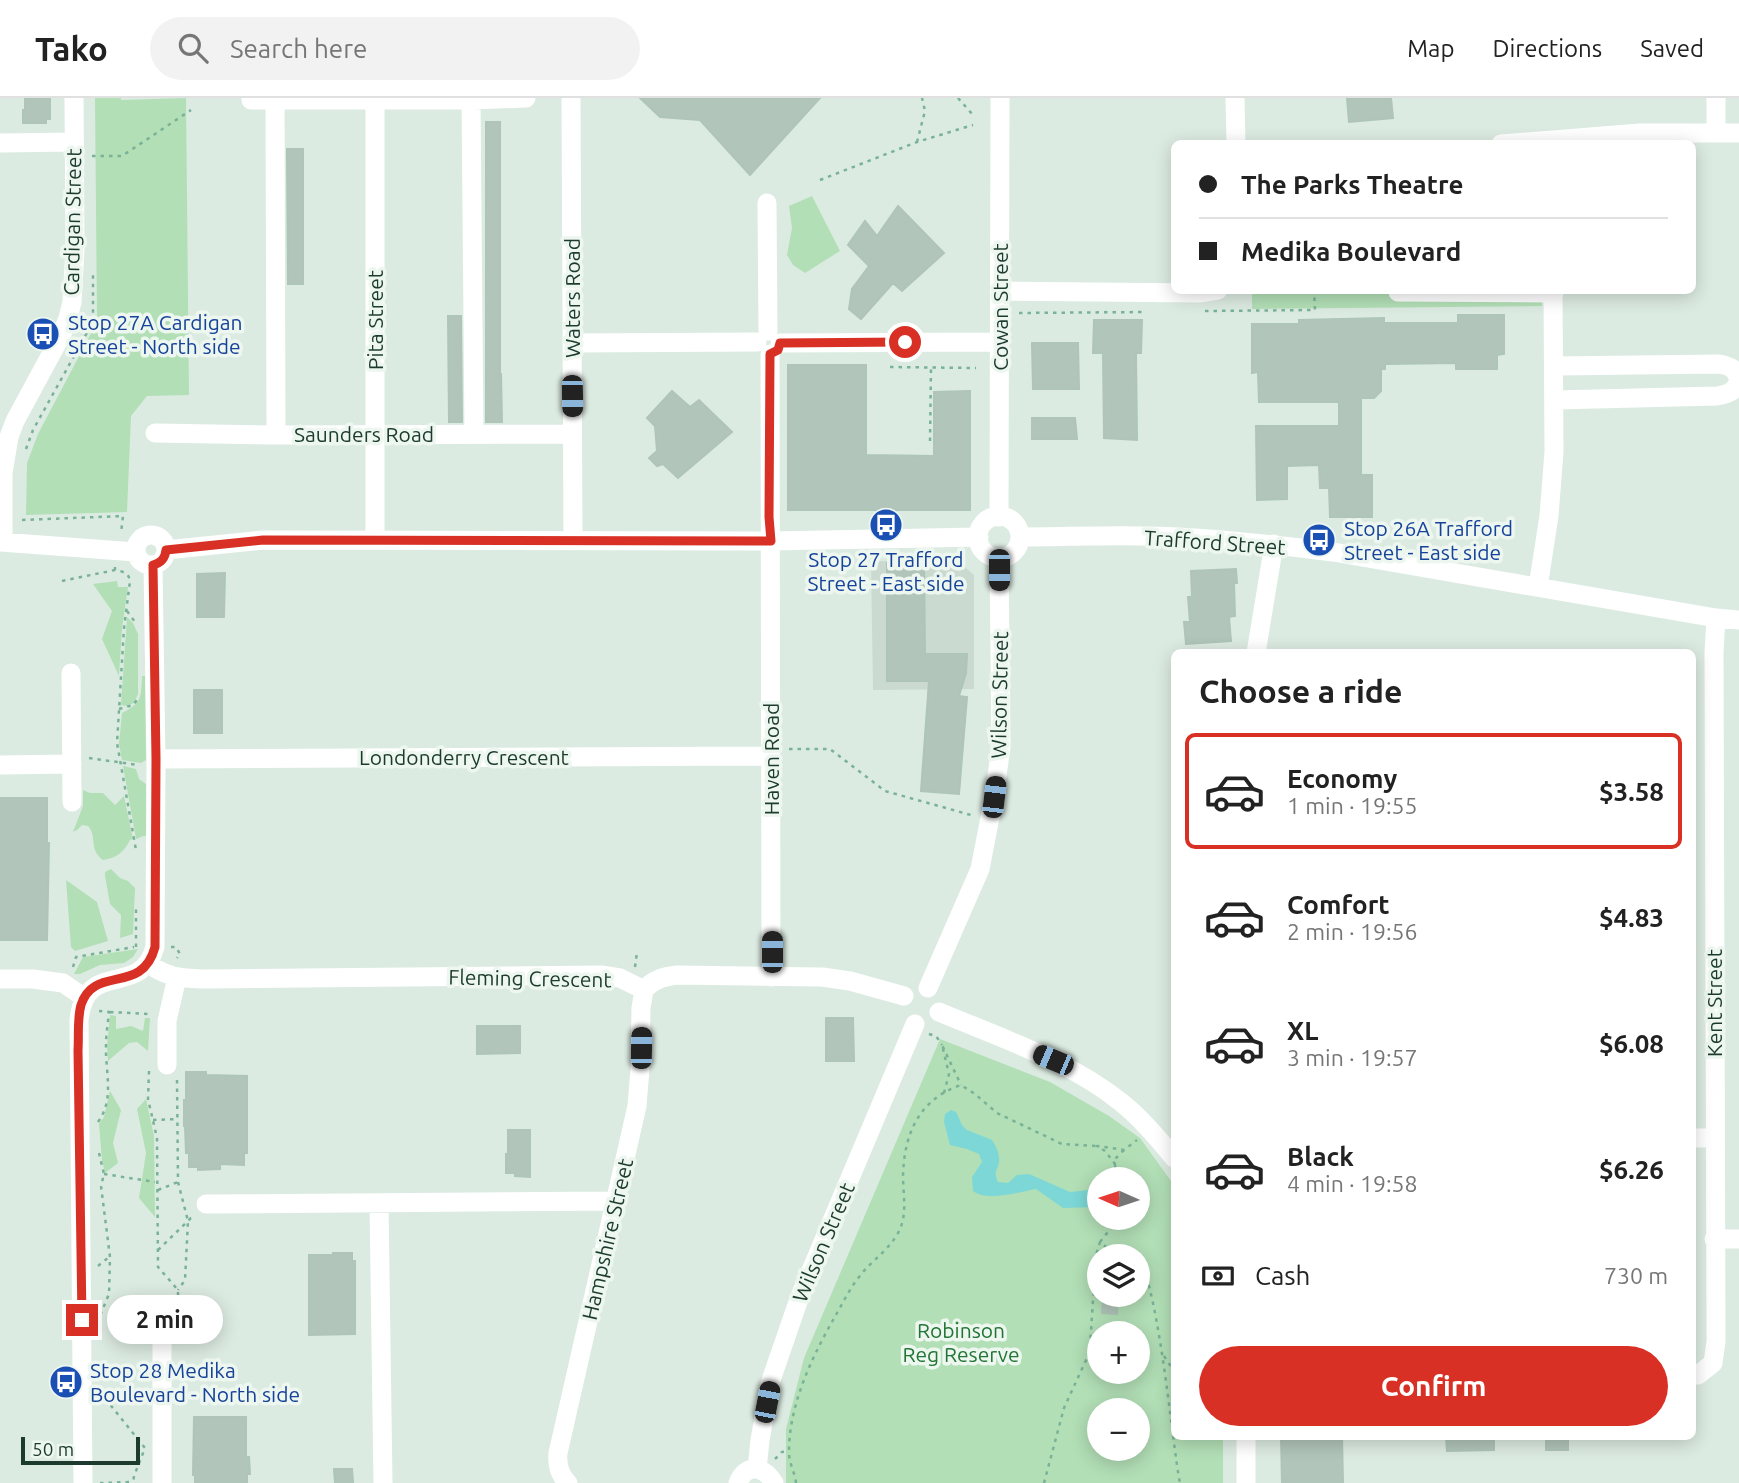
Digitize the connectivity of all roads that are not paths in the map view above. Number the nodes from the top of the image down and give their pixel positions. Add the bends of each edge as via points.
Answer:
1 (74, 98) edge
2 (526, 98) edge
3 (571, 98) edge
4 (1000, 98) edge
5 (1235, 98) edge
6 (1716, 98) edge
7 (251, 100) dead end
8 (275, 100) junction
9 (375, 100) junction
10 (471, 100) junction
11 (1716, 133) junction
12 (1739, 133) edge
13 (1236, 140) edge
14 (1561, 140) edge
15 (74, 142) junction
16 (0, 143) edge
17 (767, 203) dead end
18 (1000, 291) junction
19 (1171, 293) edge
20 (1553, 294) edge
21 (1000, 342) junction
22 (572, 343) junction
23 (769, 343) junction
24 (1555, 366) junction
25 (1739, 379) edge
26 (1555, 400) junction
27 (155, 433) dead end
28 (375, 434) junction
29 (474, 434) junction
30 (572, 434) junction
31 (276, 435) junction
32 (999, 517) junction
33 (979, 537) junction
34 (1020, 537) junction
35 (375, 540) junction
36 (573, 541) junction
37 (771, 541) junction
38 (2, 542) edge
39 (1274, 544) junction
40 (166, 550) junction
41 (136, 552) junction
42 (999, 558) junction
43 (153, 565) junction
44 (1538, 587) junction
45 (1716, 618) junction
46 (1739, 620) edge
47 (1257, 649) edge
48 (71, 673) dead end
49 (771, 753) junction
50 (156, 759) junction
51 (77, 760) junction
52 (0, 765) edge
53 (72, 802) dead end
54 (148, 964) junction
55 (177, 977) junction
56 (771, 977) junction
57 (0, 978) edge
58 (928, 988) junction
59 (644, 990) junction
60 (904, 996) junction
61 (85, 998) junction
62 (939, 1013) junction
63 (920, 1028) junction
64 (165, 1069) road end
65 (1696, 1138) edge
66 (1714, 1138) junction
67 (1171, 1151) edge
68 (615, 1201) junction
69 (379, 1203) junction
70 (205, 1211) road end
71 (1714, 1239) junction
72 (1739, 1239) edge
73 (170, 1304) road end
74 (1696, 1375) edge
75 (1246, 1440) edge
76 (767, 1472) edge
77 (83, 1483) edge
78 (162, 1483) edge
79 (383, 1483) edge
80 (568, 1483) edge
81 (738, 1483) edge
82 (1246, 1483) edge

1 - 15 street, Cardigan Street
2 - 10 street
3 - 22 street, Waters Road
4 - 18 street, Cowan Street
5 - 13 street
6 - 11 street
7 - 8 street
8 - 9 street
8 - 31 street
9 - 10 street
9 - 28 street, Pita Street
10 - 29 street
11 - 12 street
11 - 14 street
15 - 16 street
15 - 38 street, Cardigan Street via 72,302 62,334 9,437 3,473
17 - 23 street, Haven Road
18 - 19 street
18 - 21 street, Cowan Street
20 - 24 street
21 - 23 street
21 - 32 street, Cowan Street
22 - 23 street
22 - 30 street, Waters Road
23 - 37 street, Haven Road
24 - 25 street via 1719,364 1730,366
24 - 26 street
25 - 26 street via 1729,394 1717,396
26 - 44 street via 1549,516
27 - 31 street, Saunders Road
28 - 29 street, Saunders Road
28 - 31 street, Saunders Road
28 - 35 street, Pita Street
29 - 30 street, Saunders Road
30 - 36 street, Waters Road
32 - 33 street via 983,525
32 - 34 street via 1016,525
33 - 37 street
33 - 42 street via 987,554
34 - 39 street, Trafford Street via 1143,536
34 - 42 street via 1016,550
35 - 36 street
35 - 40 street via 263,540
36 - 37 street
37 - 49 street, Haven Road
38 - 41 street
39 - 44 street, Trafford Street
39 - 47 street
40 - 41 street via 160,538 150,535 141,538
40 - 43 street via 161,562
41 - 43 street via 140,561
42 - 58 street, Wilson Street via 1001,747 989,820 979,869
43 - 50 street
44 - 45 street, Trafford Street
45 - 46 street, Trafford Street
45 - 66 street, Kent Street
48 - 51 street
49 - 50 street, Londonderry Crescent
49 - 56 street, Haven Road
50 - 54 street via 155,947
51 - 52 street
51 - 53 street
54 - 55 street, Fleming Crescent
54 - 61 street via 132,976 99,984
55 - 59 street, Fleming Crescent via 601,975
55 - 64 street via 167,1021
56 - 59 street via 677,975 661,977
56 - 60 street via 850,981
57 - 61 street via 63,983
58 - 60 street via 912,989
58 - 62 street via 940,1001
59 - 68 street, Hampshire Street via 637,1106
60 - 63 street via 905,1016
61 - 77 street via 78,1050
62 - 63 street
62 - 67 street via 1053,1060 1091,1081 1123,1104
63 - 76 street, Wilson Street via 799,1299 770,1383 760,1440
65 - 66 street
66 - 71 street, Kent Street
68 - 69 street
68 - 80 street, Hampshire Street via 558,1453 559,1472
69 - 70 street
69 - 79 street
71 - 72 street
71 - 74 street, Kent Street via 1716,1341 1713,1363
73 - 78 street
75 - 82 street
76 - 81 street via 748,1471

